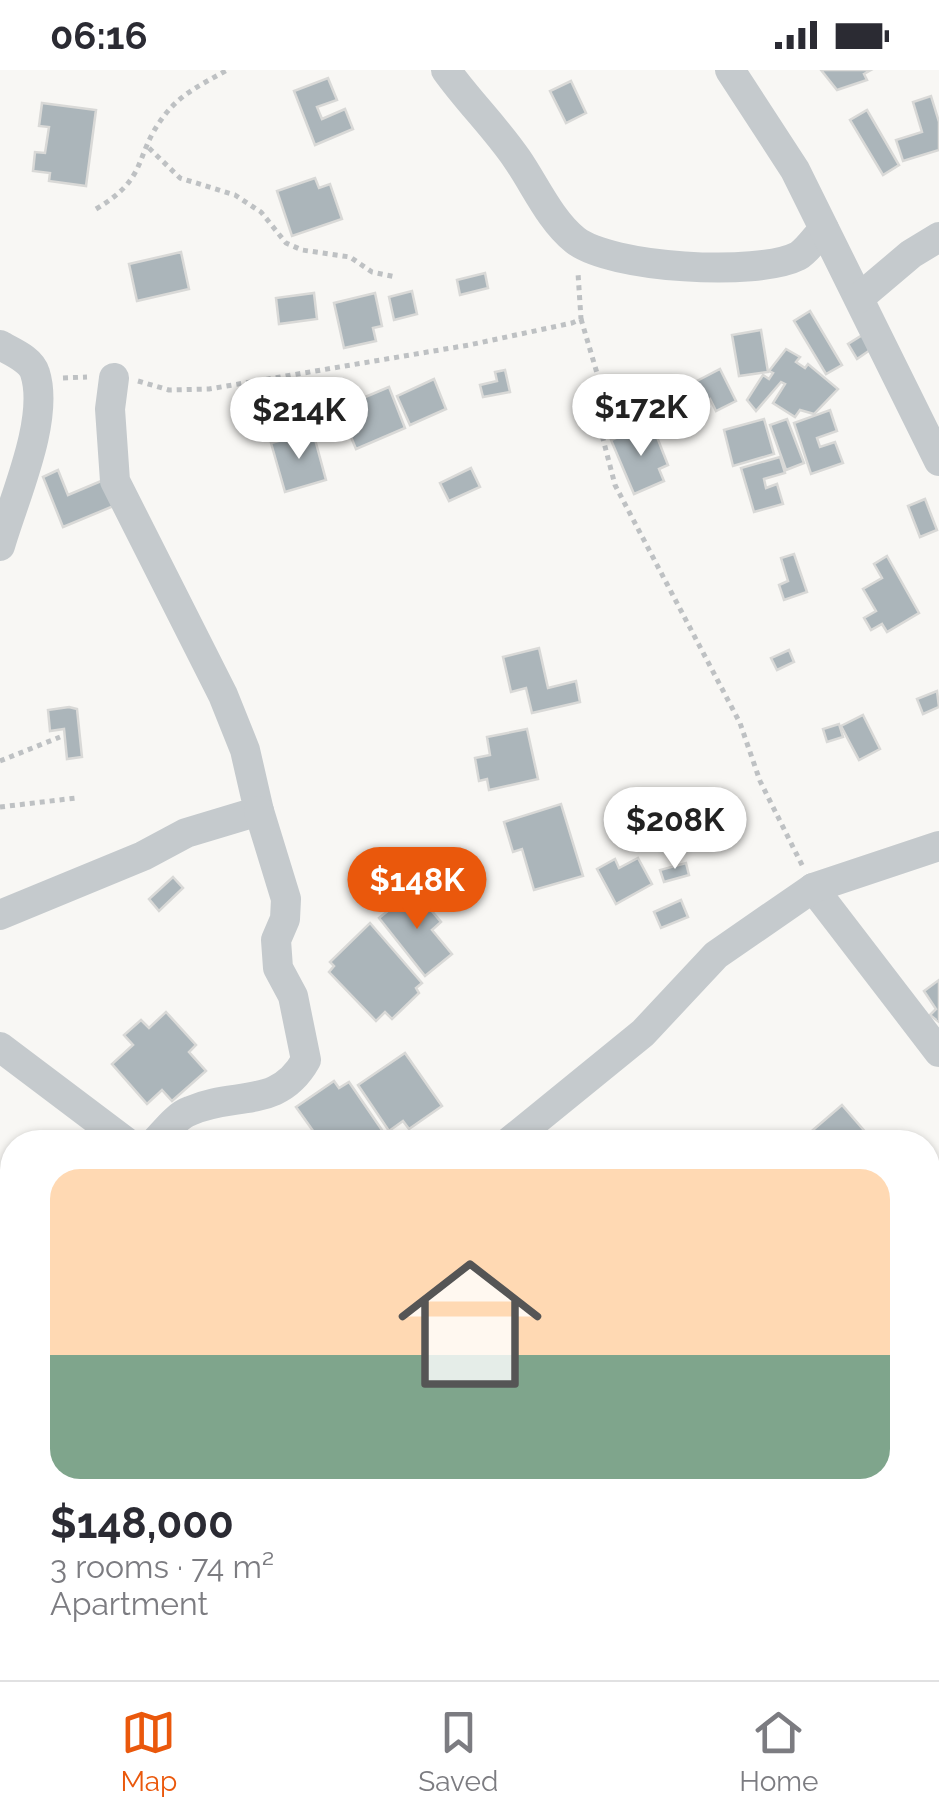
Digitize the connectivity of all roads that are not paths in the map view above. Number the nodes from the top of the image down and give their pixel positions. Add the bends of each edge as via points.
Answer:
1 (446, 70) edge
2 (730, 70) edge
3 (824, 229) junction
4 (939, 237) edge
5 (859, 298) junction
6 (0, 345) edge
7 (114, 378) road end
8 (939, 460) edge
9 (0, 546) edge
10 (259, 811) junction
11 (939, 846) edge
12 (813, 888) junction
13 (0, 915) edge
14 (0, 1047) edge
15 (939, 1052) edge
16 (110, 1130) edge
17 (168, 1130) edge
18 (524, 1130) edge

1 - 3 street via 570,236 604,256 730,266 799,256
2 - 3 street via 795,170
3 - 5 street
4 - 5 street
5 - 8 street
6 - 9 street via 35,370 36,410
7 - 10 street via 115,481 223,695 246,750
10 - 13 street via 186,833
10 - 17 street via 286,899 276,940 278,968 293,996 306,1060 295,1080 277,1092 187,1111
11 - 12 street
12 - 15 street
12 - 18 street via 716,955 644,1033
14 - 16 street

